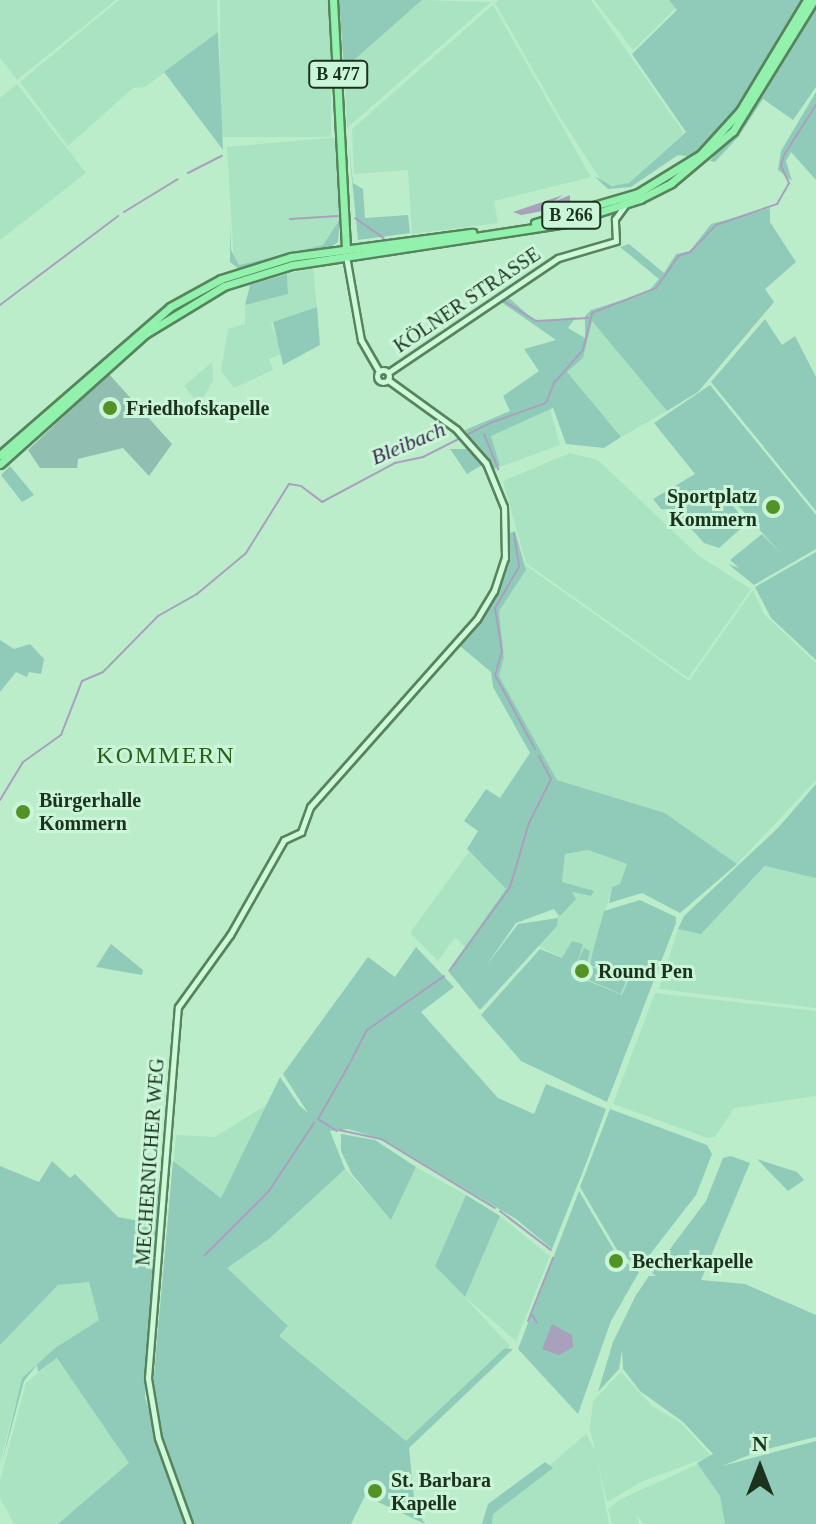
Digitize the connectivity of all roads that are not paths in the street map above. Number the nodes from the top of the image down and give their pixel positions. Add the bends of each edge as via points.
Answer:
1 (333, 0) edge
2 (807, 0) edge
3 (814, 0) edge
4 (705, 155) junction
5 (625, 205) junction
6 (346, 233) junction
7 (335, 249) junction
8 (349, 251) junction
9 (379, 371) junction
10 (389, 372) junction
11 (388, 380) junction
12 (0, 455) edge
13 (0, 464) edge
14 (189, 1524) edge

1 - 6 main road, B 477
2 - 4 main road, B 266 via 731,125
3 - 4 main road, B 266 via 743,118
4 - 5 main road, B 266 via 697,165
4 - 8 main road, B 266 via 638,193 577,214
5 - 8 main road, B 266 via 565,223
5 - 10 street, KÖLNER STRASSE via 615,219 619,238 558,258
6 - 7 main road
6 - 8 main road, B 477
7 - 8 main road, B 266
7 - 12 main road, B 266 via 235,274 170,307
8 - 9 street, B 477 via 361,340
8 - 13 main road, B 266 via 267,271 190,303 118,357
9 - 10 street
9 - 11 street, MECHERNICHER WEG via 379,381
10 - 11 street
11 - 14 street, MECHERNICHER WEG via 468,440 490,470 504,507 506,548 494,591 468,631 300,823 303,830 294,831 178,1007 148,1378 158,1438

